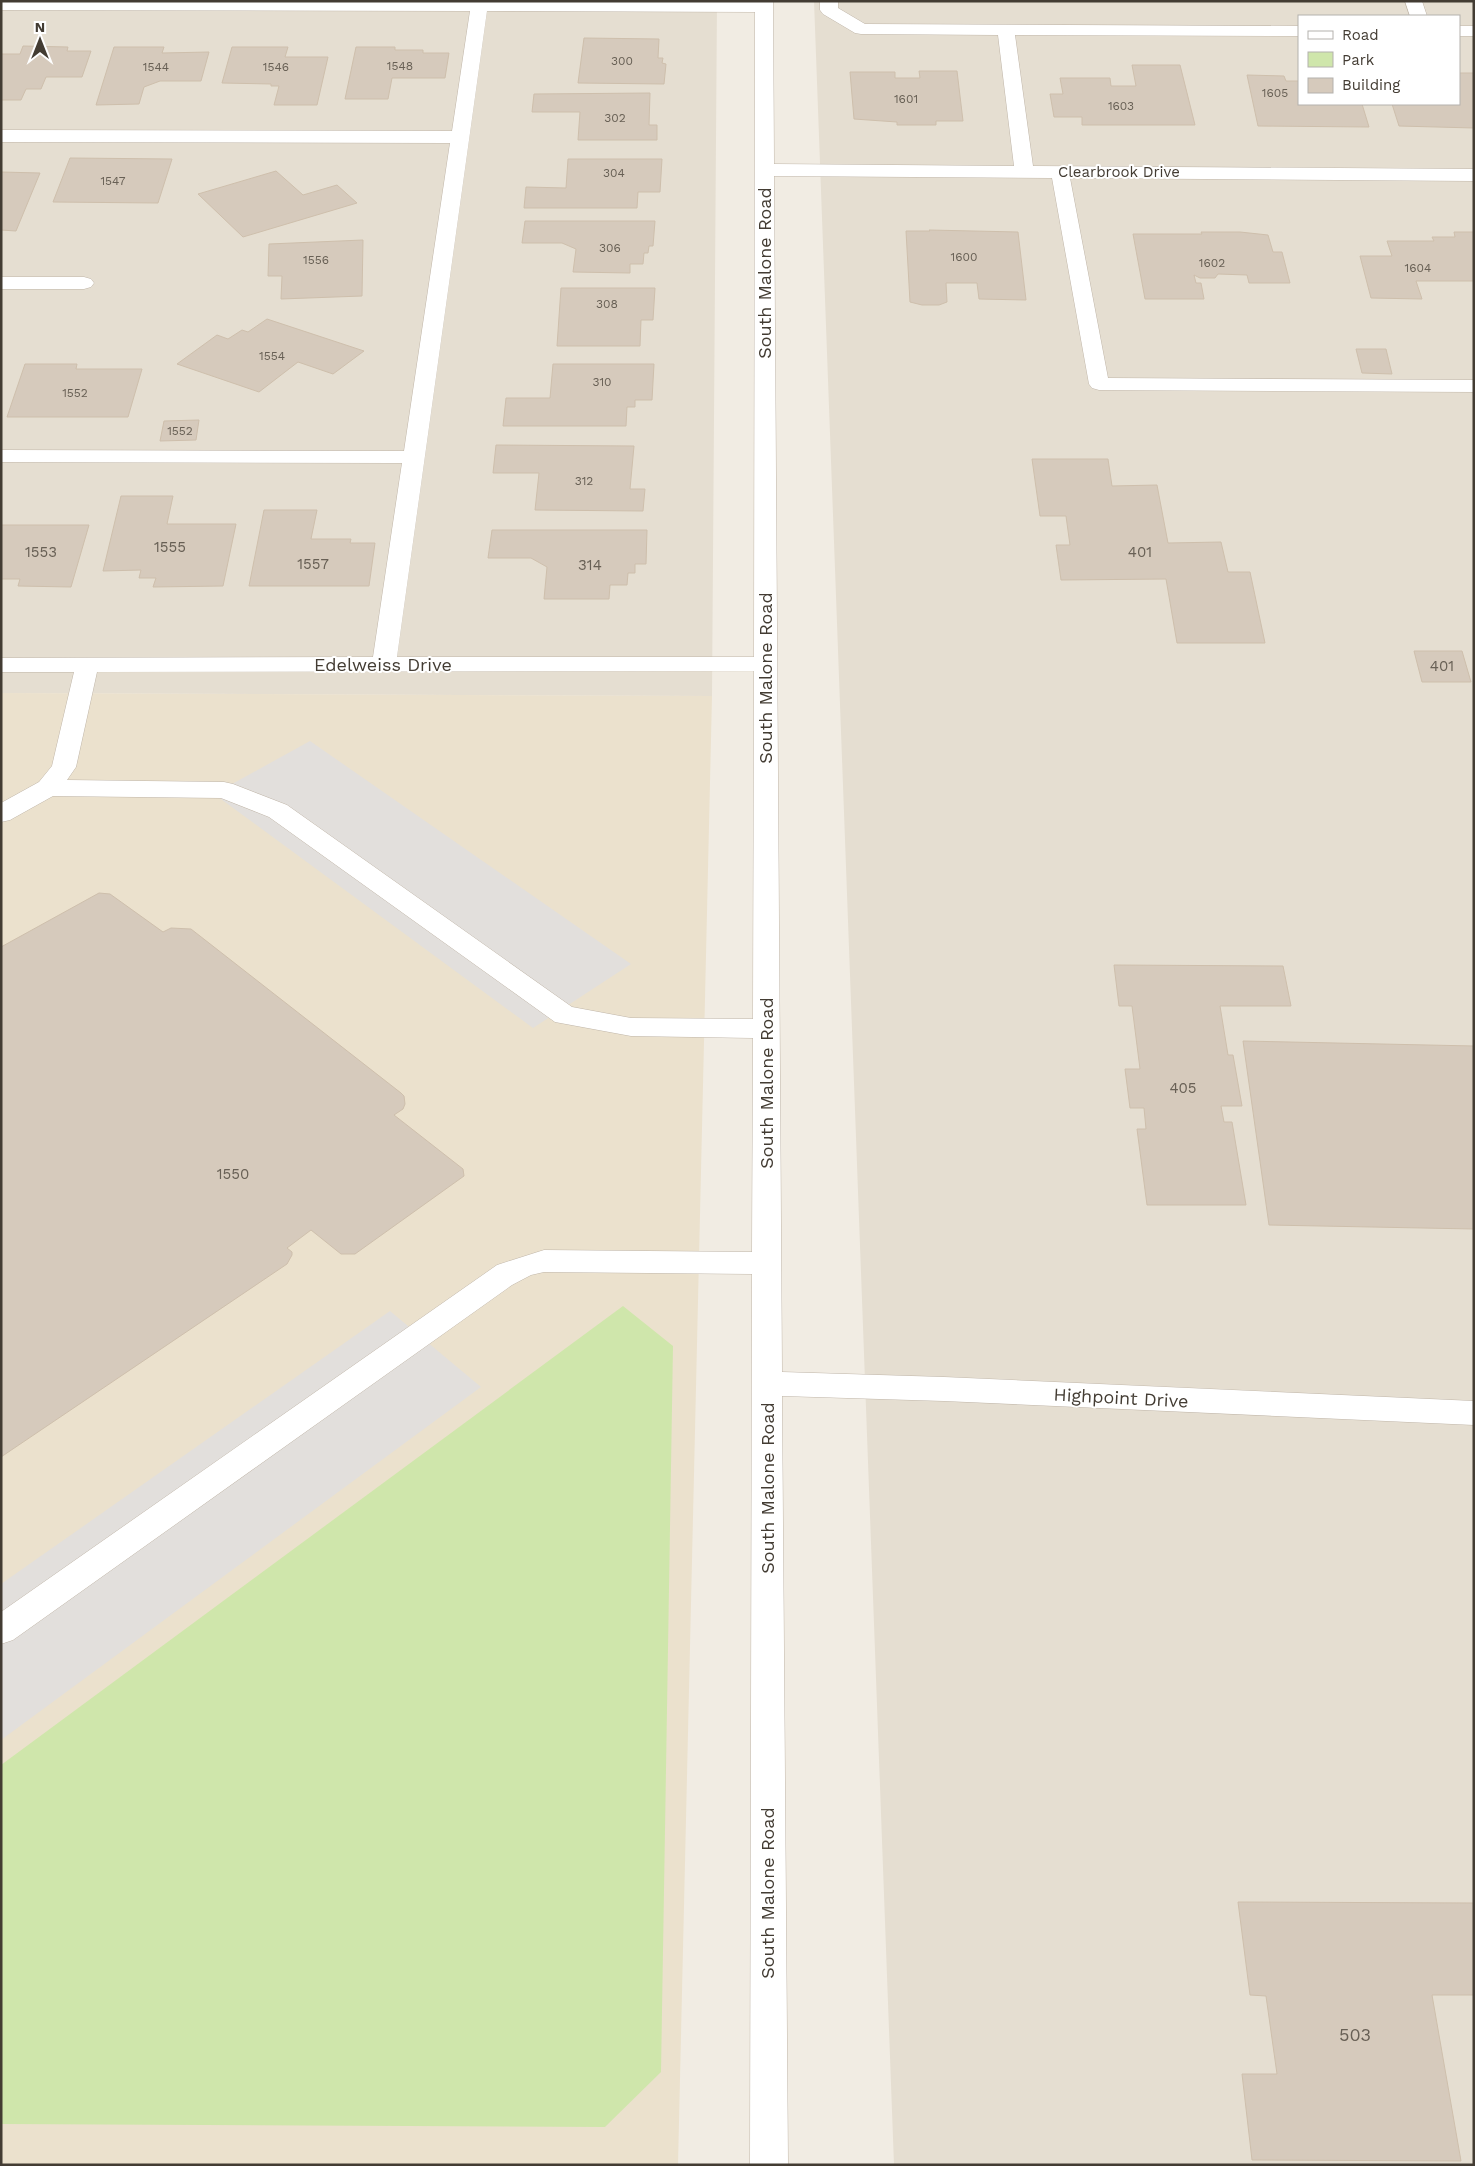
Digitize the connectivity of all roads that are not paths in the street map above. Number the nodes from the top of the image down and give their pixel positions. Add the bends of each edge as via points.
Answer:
1 (829, 1) edge
2 (1413, 1) edge
3 (480, 3) edge
4 (764, 4) edge
5 (1, 5) edge
6 (1418, 15) edge
7 (1006, 30) junction
8 (1298, 31) edge
9 (1460, 31) edge
10 (1474, 31) edge
11 (1, 136) edge
12 (460, 137) junction
13 (764, 170) junction
14 (1024, 171) junction
15 (1060, 172) junction
16 (1474, 174) edge
17 (1, 283) edge
18 (84, 283) dead end
19 (1474, 386) edge
20 (1, 456) edge
21 (414, 457) junction
22 (765, 664) junction
23 (1, 665) edge
24 (87, 665) junction
25 (384, 665) junction
26 (48, 788) junction
27 (1, 814) edge
28 (767, 1029) junction
29 (767, 1263) junction
30 (767, 1384) junction
31 (1474, 1413) edge
32 (1, 1630) edge
33 (769, 2165) edge

1 - 7 street via 829,10 861,29
2 - 6 street
3 - 4 street
3 - 5 street
3 - 12 street
4 - 13 street, South Malone Road
7 - 8 street
7 - 14 street
9 - 10 street
11 - 12 street
12 - 21 street
13 - 14 street, Clearbrook Drive
13 - 22 street, South Malone Road
14 - 15 street, Clearbrook Drive
15 - 16 street, Clearbrook Drive
15 - 19 street via 1099,384
17 - 18 street
20 - 21 street
21 - 25 street
22 - 25 street, Edelweiss Drive
22 - 28 street, South Malone Road
23 - 24 street, Edelweiss Drive
24 - 25 street, Edelweiss Drive
24 - 26 street via 64,767
26 - 27 street
26 - 28 street via 224,790 278,811 564,1015 631,1027
28 - 29 street, South Malone Road
29 - 30 street, South Malone Road
29 - 32 street via 544,1261 504,1274
30 - 31 street, Highpoint Drive via 854,1385
30 - 33 street, South Malone Road

